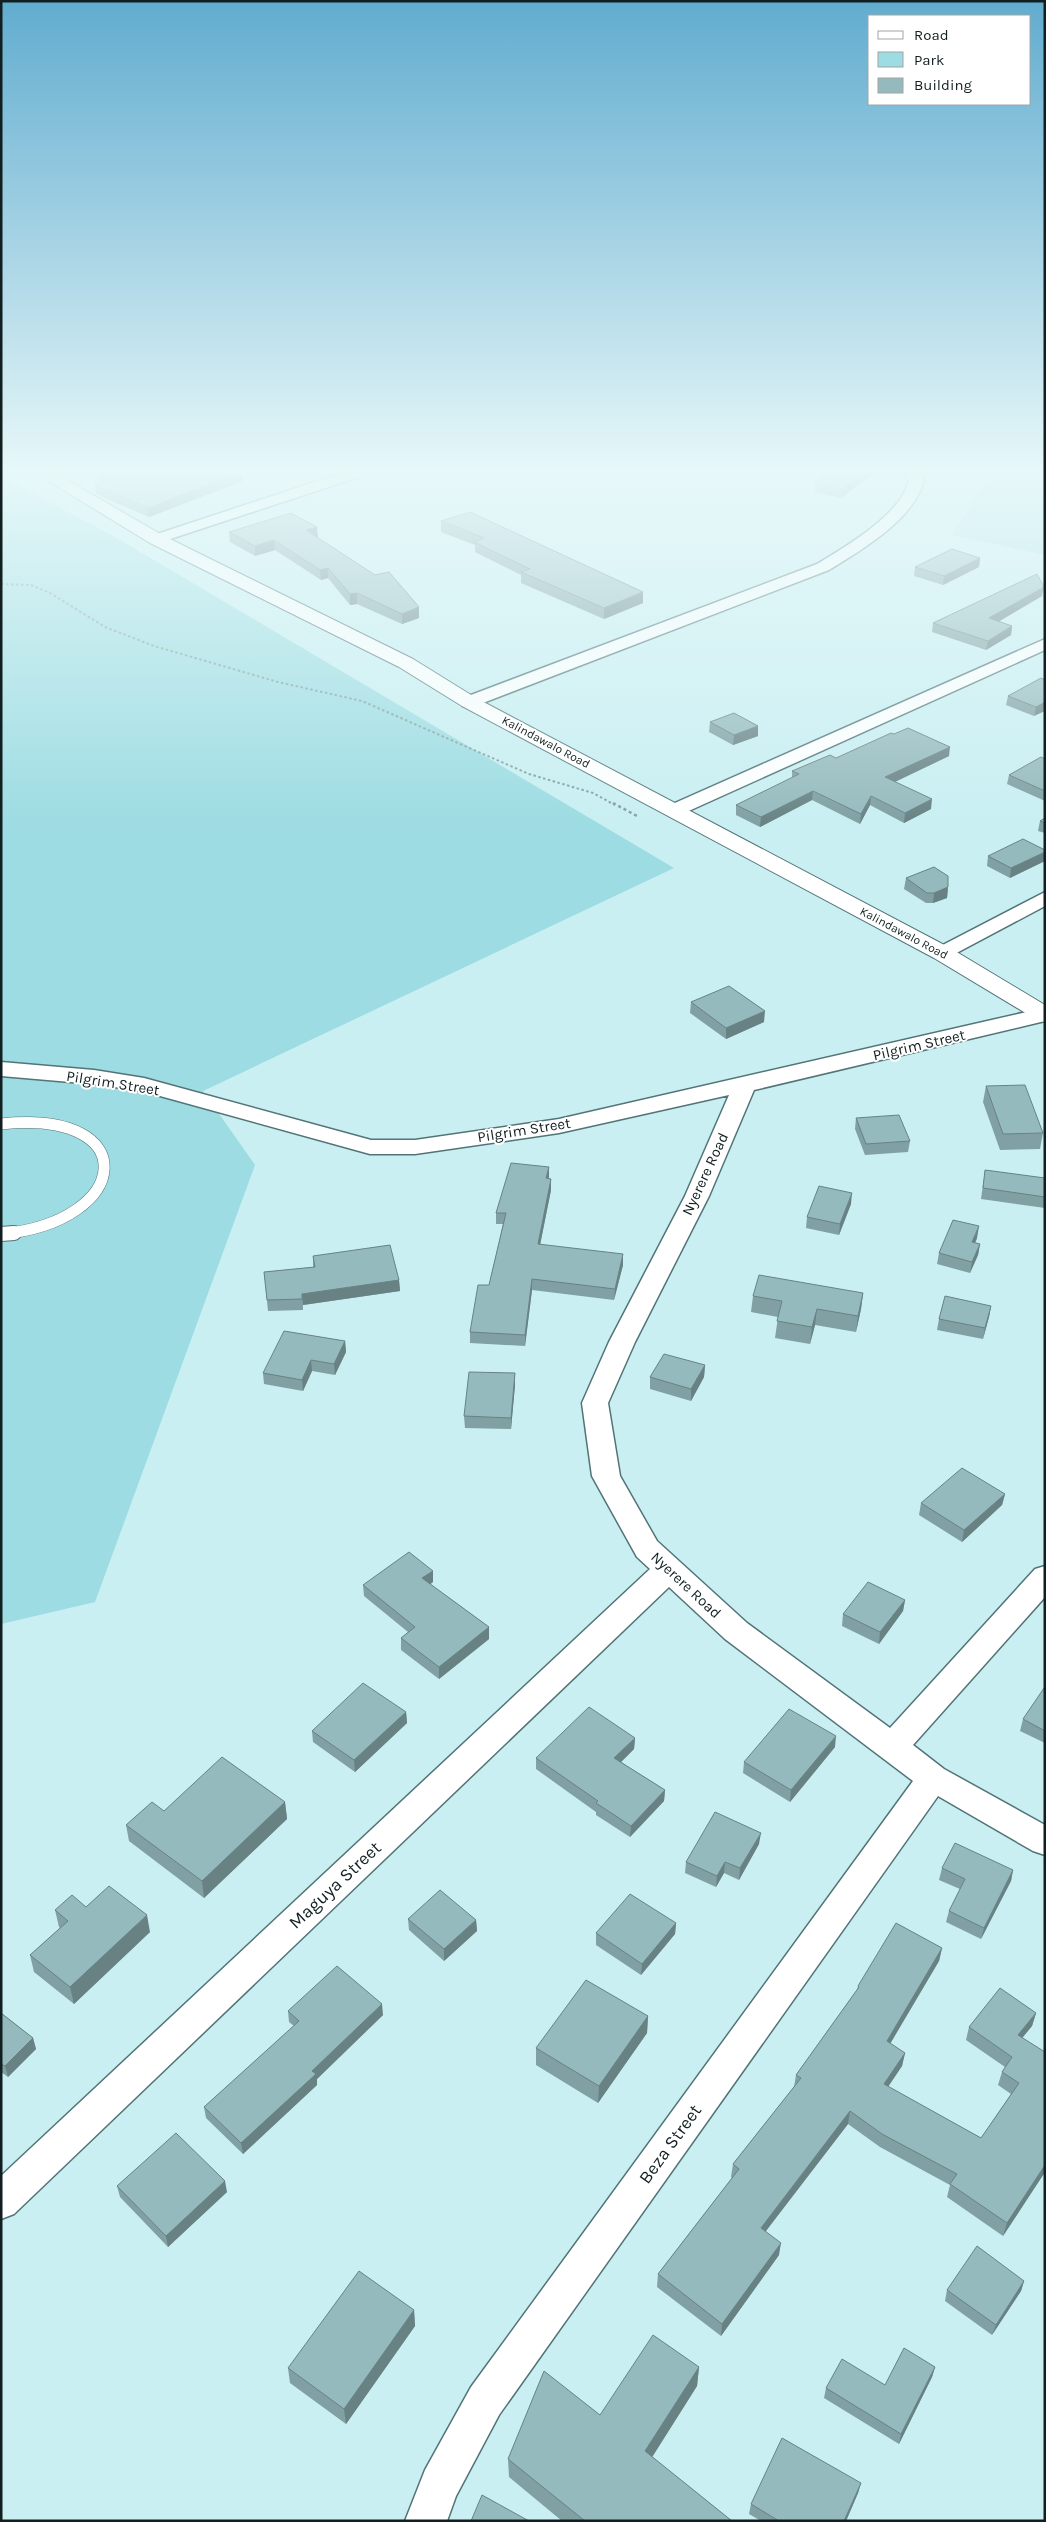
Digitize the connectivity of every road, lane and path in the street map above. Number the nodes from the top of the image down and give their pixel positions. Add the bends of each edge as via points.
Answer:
1 (47, 592) edge
2 (261, 592) edge
3 (758, 592) edge
4 (1045, 644) edge
5 (469, 702) junction
6 (674, 810) junction
7 (645, 818) dead end
8 (1045, 898) edge
9 (942, 953) junction
10 (1044, 1015) edge
11 (1, 1069) edge
12 (745, 1086) junction
13 (1, 1124) edge
14 (1, 1234) edge
15 (669, 1569) junction
16 (1045, 1577) edge
17 (892, 1747) junction
18 (933, 1778) junction
19 (1045, 1841) edge
20 (1, 2201) edge
21 (426, 2521) edge

1 - 7 path via 105,626 154,646 278,682 362,701 529,774 593,793 630,814
2 - 5 street, Kalindawalo Road via 406,664
3 - 5 street
4 - 6 street
5 - 6 street, Kalindawalo Road
6 - 9 street, Kalindawalo Road
8 - 9 street
9 - 10 street, Kalindawalo Road
10 - 12 street, Pilgrim Street
11 - 12 street, Pilgrim Street via 144,1085 370,1147 415,1148 559,1126
12 - 15 street, Nyerere Road via 697,1196 622,1342 595,1403 606,1476 647,1549
13 - 14 lane via 46,1122 76,1131 97,1146 105,1166 98,1188 79,1209 48,1225
15 - 17 street, Nyerere Road via 736,1631
15 - 20 street, Maguya Street
16 - 17 street
17 - 18 street, Nyerere Road
18 - 19 street, Nyerere Road
18 - 21 street, Beza Street via 485,2401 440,2485

